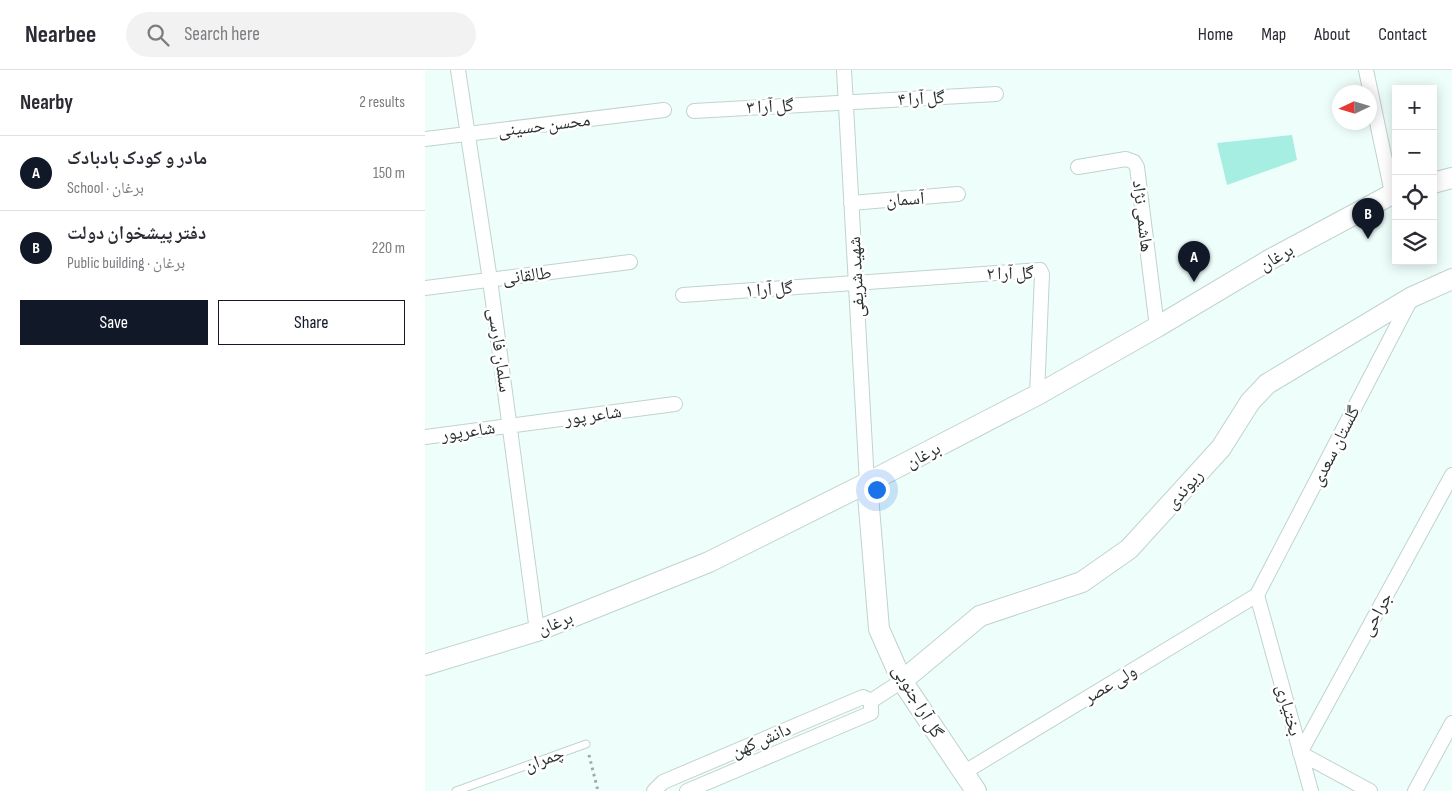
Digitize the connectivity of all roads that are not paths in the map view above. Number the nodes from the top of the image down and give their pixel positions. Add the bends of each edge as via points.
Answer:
1 (458, 70) edge
2 (844, 70) edge
3 (1366, 70) edge
4 (996, 94) dead end
5 (846, 102) junction
6 (663, 110) dead end
7 (694, 111) dead end
8 (468, 134) junction
9 (425, 138) edge
10 (1078, 167) dead end
11 (1452, 178) edge
12 (1437, 182) edge
13 (1392, 184) edge
14 (958, 194) dead end
15 (1392, 194) edge
16 (851, 203) junction
17 (630, 262) dead end
18 (1452, 279) edge
19 (490, 280) junction
20 (856, 283) junction
21 (425, 288) edge
22 (683, 295) dead end
23 (1412, 297) junction
24 (1157, 327) junction
25 (1037, 395) junction
26 (675, 404) dead end
27 (511, 426) junction
28 (425, 437) edge
29 (1452, 475) edge
30 (867, 483) junction
31 (1257, 595) junction
32 (537, 631) junction
33 (425, 665) edge
34 (902, 681) junction
35 (871, 701) junction
36 (1452, 723) edge
37 (586, 744) road end
38 (1300, 753) junction
39 (963, 773) junction
40 (1366, 790) edge
41 (457, 791) edge
42 (655, 791) edge
43 (687, 791) edge
44 (976, 791) edge
45 (1311, 791) edge
46 (1415, 791) edge

1 - 8 street, سلمان فارسی
2 - 5 street, شهید شریفی
3 - 13 street
4 - 5 street, گل آرا ۴
5 - 7 street, گل آرا ۳
5 - 16 street, شهید شریفی
6 - 8 street, محسن حسینی
8 - 9 street, محسن حسینی
8 - 19 street, سلمان فارسی
10 - 24 street, هاشمی نژاد via 1126,159 1137,167
11 - 12 main road
14 - 16 street, آسمان
15 - 24 main road, برغان via 1271,259
16 - 20 street, شهید شریفی
17 - 19 street, طالقانی
18 - 23 main road, ریوندی
19 - 21 street, طالقانی
19 - 27 street, سلمان فارسی
20 - 22 street, گل آرا ۱
20 - 25 street, گل آرا ۲ via 1040,270
20 - 30 street, شهید شریفی
23 - 31 street, گلستان سعدی
23 - 34 main road, ریوندی via 1267,384 1221,448 1129,549 1082,582 979,616
24 - 25 main road, برغان
25 - 30 main road, برغان
26 - 27 street, شاعر پور
27 - 28 street, شاعرپور
27 - 32 street, سلمان فارسی
29 - 38 street, جراحی
30 - 32 main road, برغان via 709,562
30 - 34 main road, گل آرا جنوبی via 879,629
31 - 38 street, بختیاری
31 - 39 street, ولی عصر
32 - 33 main road, برغان
34 - 35 street, دانش کهن
34 - 39 main road, گل آرا جنوبی
35 - 42 street, دانش کهن via 863,697 663,782
35 - 43 street, دانش کهن via 871,713
36 - 46 street
37 - 41 lane, چمران
38 - 40 street, بختیاری
38 - 45 street
39 - 44 main road, گل آرا جنوبی

